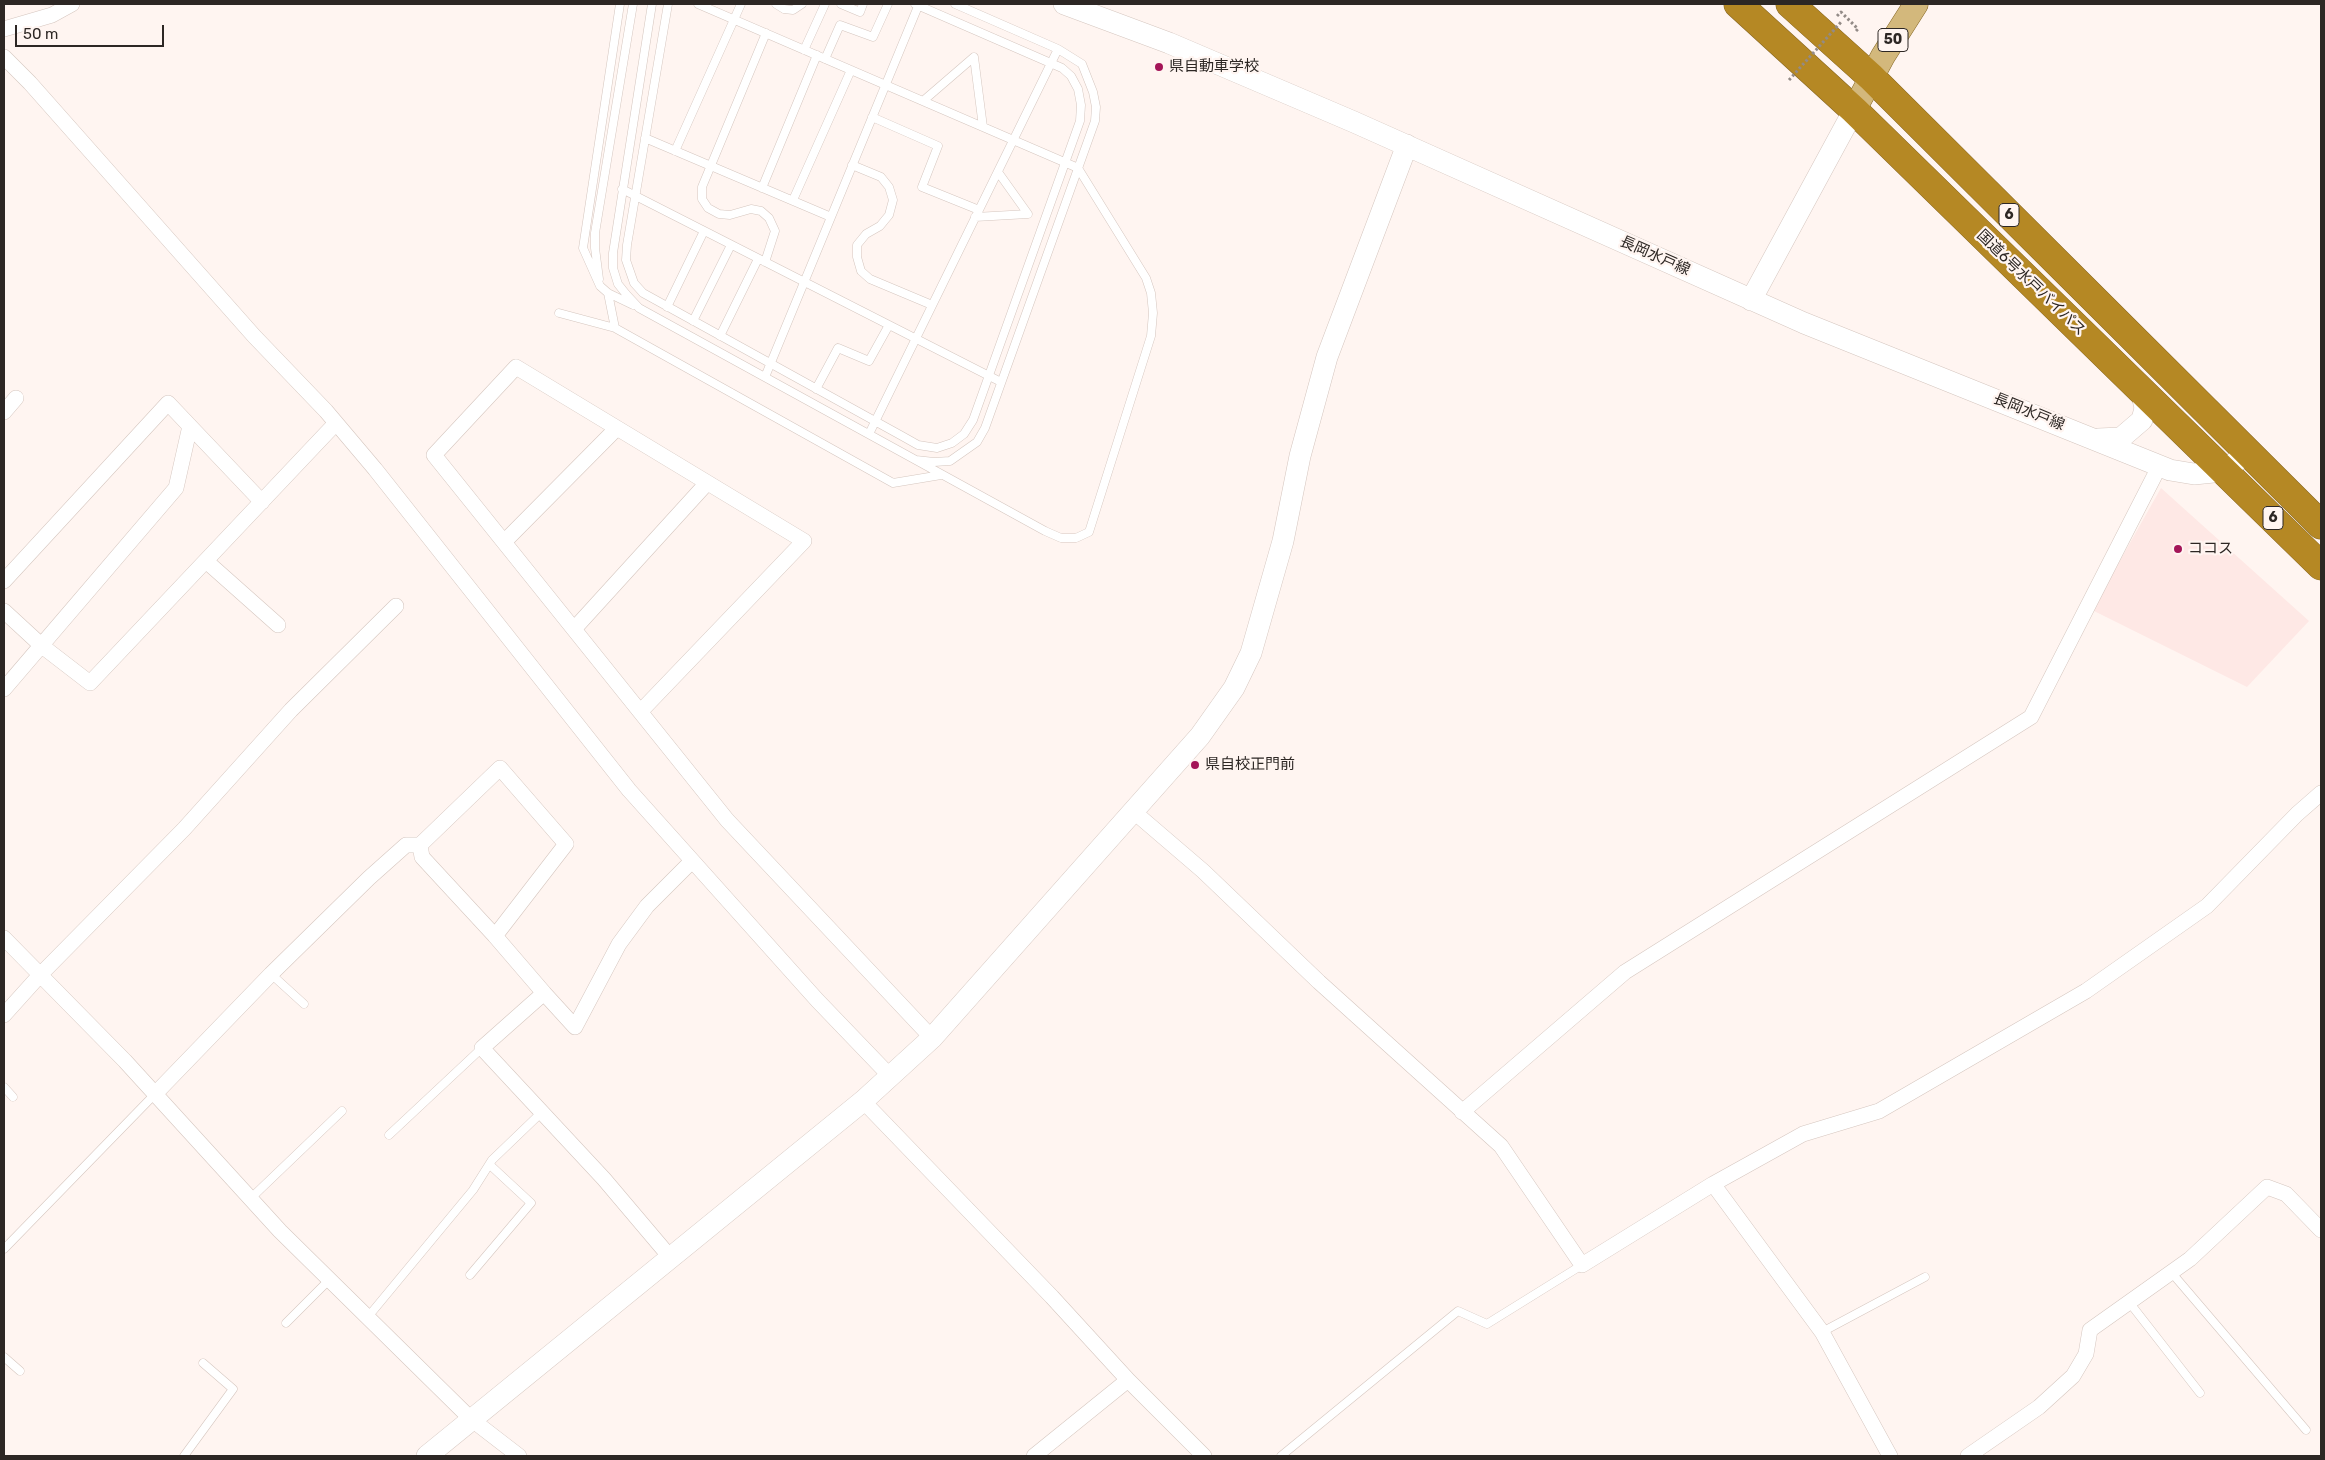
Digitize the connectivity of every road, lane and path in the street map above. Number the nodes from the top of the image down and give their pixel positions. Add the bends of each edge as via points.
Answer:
1 (72, 4) edge
2 (620, 4) edge
3 (632, 4) edge
4 (652, 4) edge
5 (668, 4) edge
6 (698, 4) edge
7 (742, 4) edge
8 (776, 4) edge
9 (802, 4) edge
10 (825, 4) edge
11 (841, 4) edge
12 (863, 4) edge
13 (888, 4) edge
14 (918, 4) edge
15 (955, 4) edge
16 (1064, 4) edge
17 (1738, 4) edge
18 (1790, 4) edge
19 (1916, 4) edge
20 (715, 7) edge
21 (734, 20) junction
22 (1842, 21) dead end
23 (4, 29) edge
24 (766, 33) junction
25 (1058, 49) junction
26 (804, 50) junction
27 (817, 56) junction
28 (4, 57) edge
29 (825, 59) junction
30 (1051, 63) junction
31 (850, 70) junction
32 (1871, 77) junction
33 (1789, 80) dead end
34 (886, 85) junction
35 (922, 101) junction
36 (1854, 110) junction
37 (872, 117) junction
38 (983, 127) junction
39 (645, 138) junction
40 (1013, 141) junction
41 (1407, 145) junction
42 (675, 151) junction
43 (1064, 163) junction
44 (710, 165) junction
45 (852, 166) junction
46 (1078, 168) junction
47 (998, 172) junction
48 (762, 188) junction
49 (622, 190) junction
50 (636, 197) junction
51 (793, 200) junction
52 (979, 210) junction
53 (831, 217) junction
54 (975, 218) junction
55 (704, 231) junction
56 (731, 245) junction
57 (762, 260) junction
58 (804, 282) junction
59 (600, 286) junction
60 (608, 293) junction
61 (1751, 300) junction
62 (932, 305) junction
63 (667, 307) junction
64 (639, 308) junction
65 (559, 313) dead end
66 (693, 321) junction
67 (889, 325) junction
68 (614, 328) junction
69 (720, 336) junction
70 (916, 338) junction
71 (771, 364) junction
72 (988, 375) junction
73 (765, 377) junction
74 (1001, 382) junction
75 (816, 389) junction
76 (2141, 390) junction
77 (16, 398) dead end
78 (4, 412) edge
79 (875, 422) junction
80 (336, 423) junction
81 (190, 426) junction
82 (616, 429) junction
83 (869, 434) junction
84 (2096, 439) junction
85 (2249, 452) junction
86 (912, 459) junction
87 (2160, 466) junction
88 (2223, 471) junction
89 (941, 474) junction
90 (707, 483) junction
91 (262, 502) junction
92 (2321, 524) edge
93 (504, 542) junction
94 (206, 561) junction
95 (2321, 566) edge
96 (4, 581) edge
97 (396, 606) dead end
98 (4, 611) edge
99 (278, 625) dead end
100 (575, 628) junction
101 (42, 646) junction
102 (4, 689) edge
103 (641, 711) junction
104 (2321, 793) edge
105 (1133, 811) junction
106 (420, 845) junction
107 (692, 861) junction
108 (495, 936) junction
109 (4, 938) edge
110 (271, 974) junction
111 (40, 975) junction
112 (544, 993) junction
113 (304, 1004) dead end
114 (4, 1015) edge
115 (932, 1038) junction
116 (482, 1048) junction
117 (890, 1076) junction
118 (4, 1087) edge
119 (155, 1094) junction
120 (14, 1097) dead end
121 (863, 1101) junction
122 (342, 1111) dead end
123 (542, 1112) junction
124 (1462, 1112) junction
125 (389, 1135) dead end
126 (490, 1165) junction
127 (1713, 1184) junction
128 (250, 1199) junction
129 (2321, 1230) edge
130 (4, 1249) edge
131 (670, 1258) junction
132 (1582, 1265) junction
133 (2171, 1272) junction
134 (470, 1276) dead end
135 (1926, 1277) dead end
136 (329, 1280) junction
137 (2129, 1302) junction
138 (367, 1318) junction
139 (286, 1323) dead end
140 (1822, 1332) junction
141 (4, 1357) edge
142 (203, 1363) dead end
143 (20, 1371) dead end
144 (1128, 1380) junction
145 (2200, 1393) dead end
146 (472, 1419) junction
147 (2306, 1430) dead end
148 (184, 1456) edge
149 (427, 1456) edge
150 (520, 1456) edge
151 (1034, 1456) edge
152 (1204, 1456) edge
153 (1281, 1456) edge
154 (1890, 1456) edge
155 (1968, 1456) edge

1 - 23 street via 52,15
2 - 59 lane via 582,248
3 - 59 lane via 595,233
4 - 49 lane
5 - 39 lane
6 - 20 lane
7 - 21 lane
8 - 9 lane via 784,10 793,10
10 - 26 lane
11 - 12 lane via 860,12
13 - 29 lane via 873,37 840,24
14 - 30 lane
14 - 34 lane
15 - 25 lane
16 - 41 street, 長岡水戸線 via 1169,43
17 - 36 highway, 国道6号水戸バイパス / 6
18 - 32 highway, 6
19 - 32 main road, 50
20 - 21 lane
21 - 24 lane
21 - 42 lane
22 - 33 path, bridge
24 - 26 lane
24 - 44 lane
25 - 30 lane
25 - 46 lane via 1082,64 1096,107 1095,121
26 - 27 lane
27 - 29 lane
27 - 48 lane
28 - 80 street
29 - 31 lane
30 - 40 lane
30 - 43 lane via 1071,76 1081,105 1080,121
31 - 34 lane
31 - 51 lane
32 - 36 main road, 50
32 - 85 highway, 6
34 - 35 lane
34 - 37 lane
35 - 38 lane
35 - 38 lane via 974,57
36 - 61 street
36 - 76 highway, 国道6号水戸バイパス / 6
37 - 45 lane
37 - 52 lane via 938,146 922,186
38 - 40 lane
39 - 42 lane
39 - 50 lane
40 - 43 lane
40 - 47 lane
41 - 61 street, 長岡水戸線
41 - 105 street via 1327,357 1300,456 1283,541 1251,653 1234,688 1200,736
42 - 44 lane
43 - 46 lane
43 - 72 lane
44 - 48 lane
44 - 57 lane via 702,187 702,199 708,208 730,215 751,209 761,211 769,218 774,231
45 - 53 lane
45 - 62 lane via 881,176 894,200 889,215 858,245 861,272 870,279
46 - 74 lane
46 - 89 lane via 1146,278 1153,313 1151,336 1089,532 1076,538 1061,538
47 - 52 lane
47 - 54 lane via 1028,214
48 - 51 lane
49 - 50 lane
49 - 64 lane via 613,268 618,284
50 - 55 lane
50 - 63 lane via 627,245 628,271 643,293
51 - 53 lane
52 - 54 lane
53 - 58 lane
54 - 62 lane
55 - 56 lane
55 - 63 lane
56 - 57 lane
56 - 66 lane
57 - 58 lane
57 - 69 lane
58 - 67 lane
58 - 71 lane
59 - 60 lane
60 - 64 lane
60 - 68 lane
61 - 84 street, 長岡水戸線
62 - 70 lane
63 - 66 lane
64 - 73 lane
65 - 68 lane
66 - 69 lane
67 - 70 lane
67 - 75 lane via 869,361 838,348
68 - 89 lane via 893,483
69 - 71 lane
70 - 72 lane
70 - 79 lane
71 - 73 lane
71 - 75 lane
72 - 74 lane
72 - 79 lane via 973,420 964,434 952,443 937,448 918,445
73 - 83 lane
74 - 86 lane via 977,442 950,461
75 - 79 lane
76 - 84 street via 2145,408 2142,420 2121,438
76 - 88 highway, 国道6号水戸バイパス / 6
77 - 78 street
79 - 83 lane
80 - 91 street
80 - 107 street via 628,790
81 - 91 street
81 - 96 street via 168,403
81 - 101 street via 176,488
82 - 90 street
82 - 93 street
82 - 93 street via 516,367 434,455
83 - 86 lane
84 - 87 street, 長岡水戸線
85 - 88 street
85 - 92 highway, 6
86 - 89 lane
87 - 88 street, 長岡水戸線 via 2194,474
87 - 124 street via 2031,717 1625,972
88 - 95 highway, 国道6号水戸バイパス / 6
90 - 100 street
90 - 103 street via 804,541
91 - 94 street
93 - 100 street
94 - 99 street
94 - 101 street via 90,683
97 - 111 street via 291,710 184,829
98 - 101 street
100 - 103 street
101 - 102 street
103 - 115 street via 727,820
104 - 127 street via 2207,906 2086,991 1879,1111 1803,1134
105 - 115 street
105 - 124 street via 1203,871
106 - 108 street via 422,857
106 - 108 street via 500,768 566,844
106 - 110 street via 406,845
107 - 112 street via 647,906 619,944 575,1027
107 - 117 street
108 - 112 street
109 - 111 street
110 - 113 lane
110 - 119 street
111 - 114 street
111 - 119 street
112 - 116 street
115 - 117 street
116 - 123 street
116 - 125 lane
117 - 121 street
118 - 120 lane
119 - 128 street
119 - 130 lane
121 - 131 street
121 - 144 street
122 - 128 lane
123 - 126 lane
123 - 131 street
124 - 132 street via 1501,1146
126 - 134 lane via 531,1203
126 - 138 lane
127 - 132 street
127 - 140 street
128 - 136 street
129 - 133 street via 2286,1194 2268,1187 2190,1259
131 - 146 street
132 - 153 lane via 1487,1324 1458,1311
133 - 137 street
133 - 147 lane
135 - 140 lane
136 - 138 street
136 - 139 lane
137 - 145 lane
137 - 155 street via 2090,1330 2086,1354 2073,1376 2039,1407
138 - 146 street
140 - 154 street
141 - 143 lane
142 - 148 lane via 233,1389
144 - 151 street
144 - 152 street
146 - 149 street
146 - 150 street

